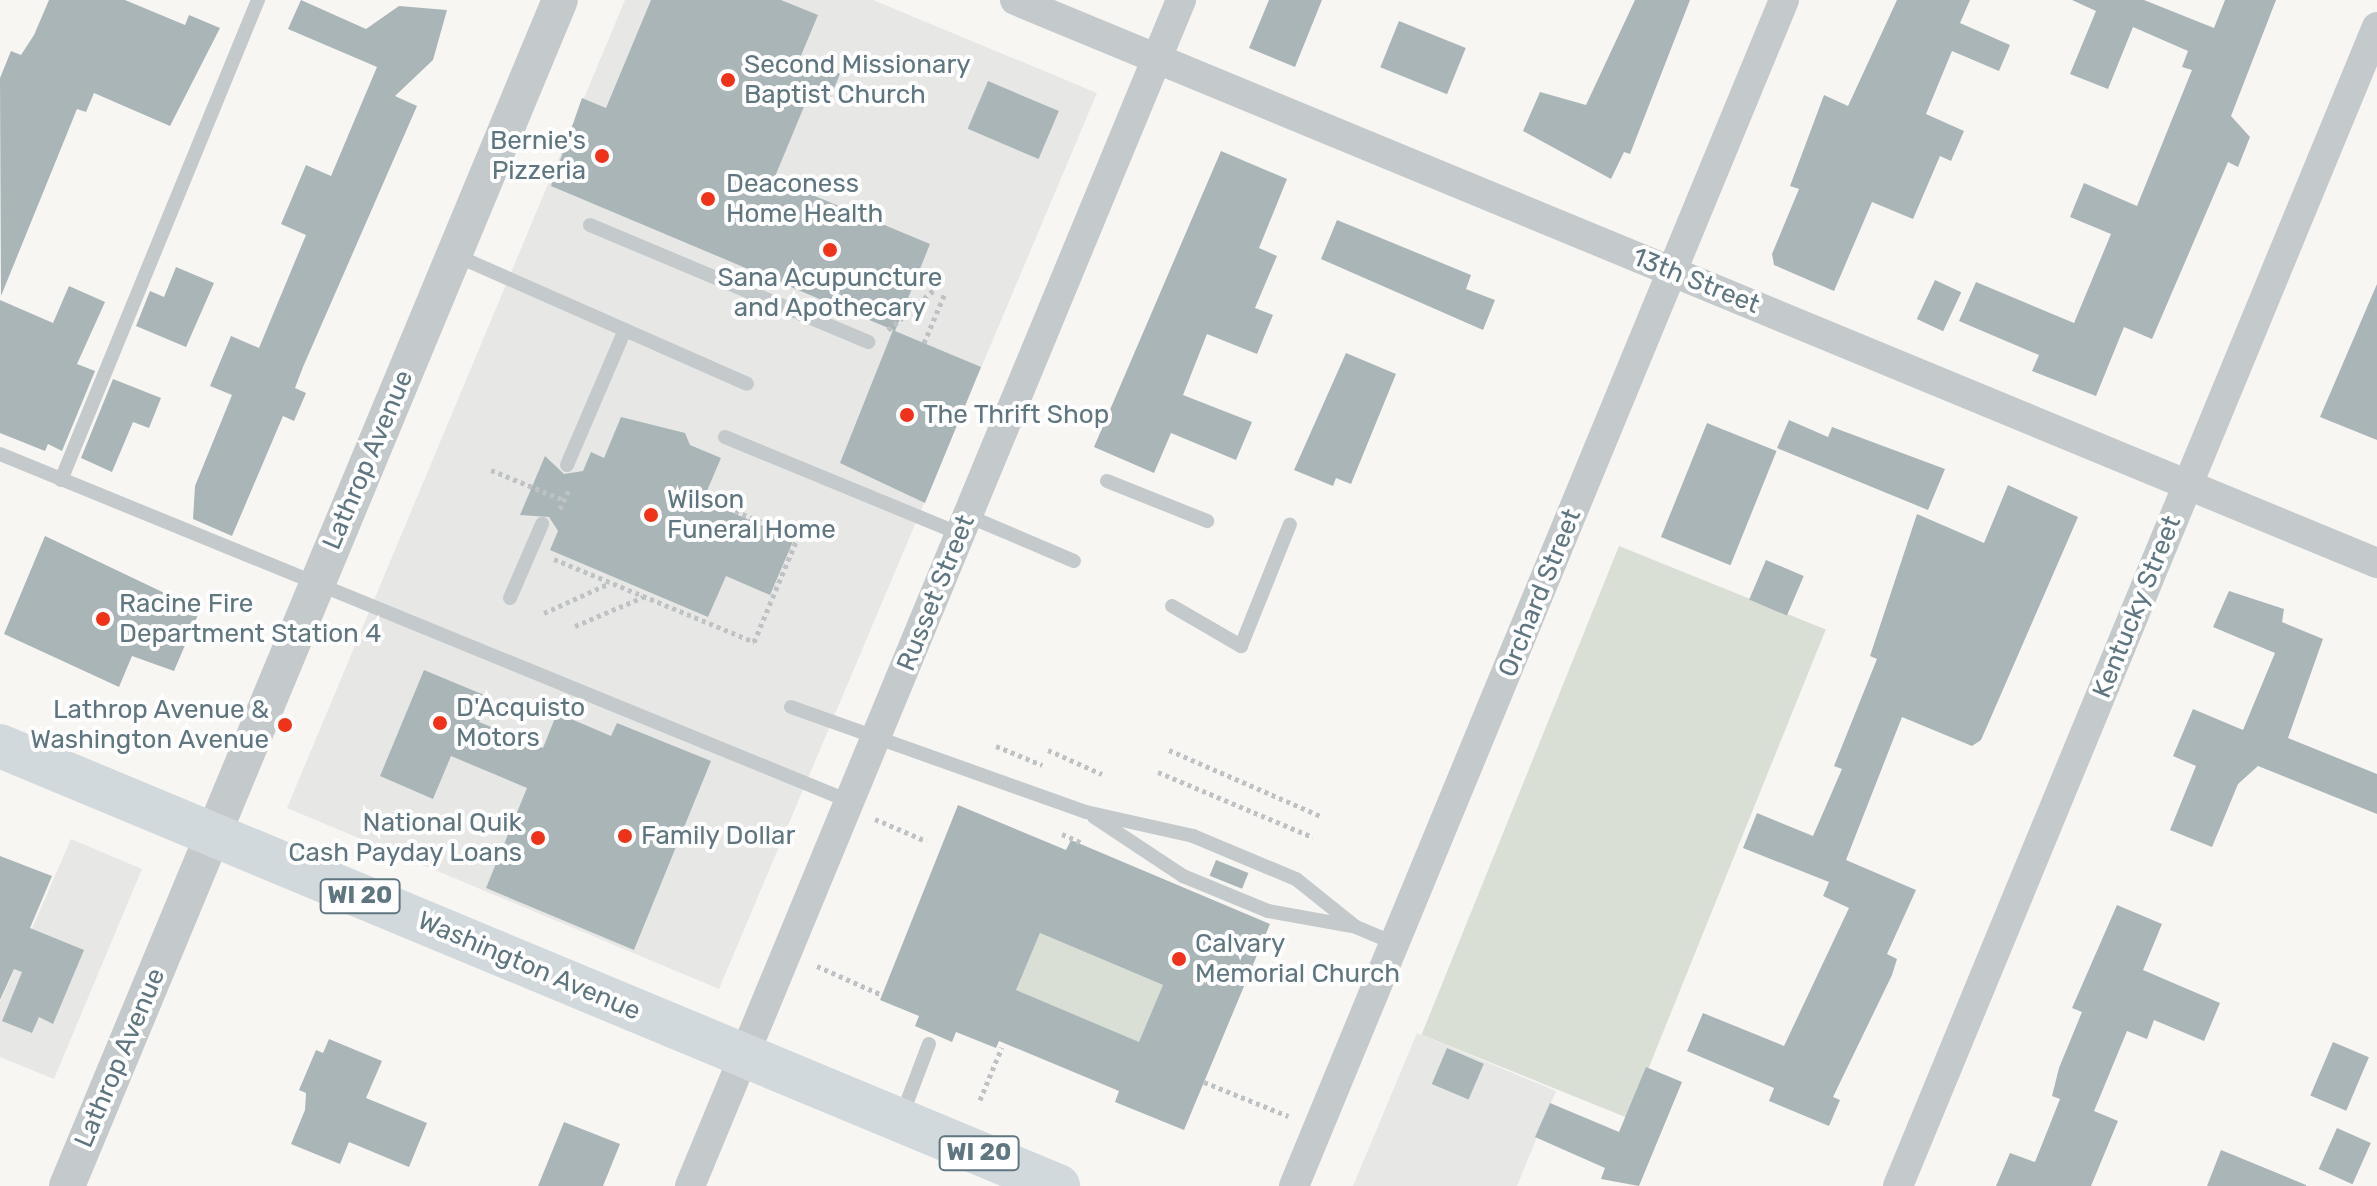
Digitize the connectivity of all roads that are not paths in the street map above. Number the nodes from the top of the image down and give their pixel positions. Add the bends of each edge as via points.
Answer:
1 (258, 0) edge
2 (560, 0) edge
3 (1015, 0) edge
4 (1181, 0) edge
5 (1784, 0) edge
6 (2377, 27) edge
7 (1157, 59) junction
8 (590, 225) dead end
9 (454, 255) junction
10 (1672, 271) junction
11 (625, 330) junction
12 (868, 342) road end
13 (747, 384) dead end
14 (725, 437) dead end
15 (0, 454) edge
16 (567, 465) dead end
17 (61, 480) junction
18 (1107, 481) dead end
19 (2188, 485) junction
20 (1207, 521) dead end
21 (542, 524) dead end
22 (1290, 524) dead end
23 (964, 525) junction
24 (1074, 561) dead end
25 (2377, 563) edge
26 (316, 585) junction
27 (510, 598) dead end
28 (1172, 606) dead end
29 (791, 707) dead end
30 (876, 738) junction
31 (0, 746) edge
32 (848, 804) junction
33 (1086, 812) junction
34 (212, 835) junction
35 (1356, 927) junction
36 (1396, 944) junction
37 (929, 1044) dead end
38 (744, 1055) junction
39 (900, 1120) junction
40 (67, 1186) edge
41 (690, 1186) edge
42 (1058, 1186) edge
43 (1294, 1186) edge
44 (1898, 1186) edge

1 - 17 lane
2 - 9 street, Lathrop Avenue
3 - 7 street, 13th Street
4 - 7 street, Russet Street
5 - 10 street, Orchard Street
6 - 19 street, Kentucky Street
7 - 10 street, 13th Street
7 - 23 street, Russet Street
8 - 12 lane
9 - 11 lane
9 - 26 street, Lathrop Avenue
10 - 19 street, 13th Street
10 - 36 street, Orchard Street
11 - 13 lane
11 - 16 lane
14 - 23 lane
15 - 17 lane
17 - 26 lane
18 - 20 lane
19 - 25 street, 13th Street
19 - 44 street, Kentucky Street
21 - 27 lane
22 - 28 lane via 1241,646
23 - 24 lane
23 - 30 street, Russet Street
26 - 32 lane
26 - 34 street, Lathrop Avenue
29 - 30 lane
30 - 32 street, Russet Street
30 - 33 lane
31 - 34 main road, Washington Avenue / WI 20
32 - 38 street, Russet Street
33 - 35 lane via 1183,876 1268,911
33 - 35 lane via 1193,836 1267,866 1296,879
34 - 38 main road, Washington Avenue / WI 20
34 - 40 street, Lathrop Avenue
35 - 36 lane
36 - 43 street, Orchard Street
37 - 39 lane
38 - 39 main road, Washington Avenue / WI 20
38 - 41 street, Russet Street
39 - 42 main road, Washington Avenue / WI 20

